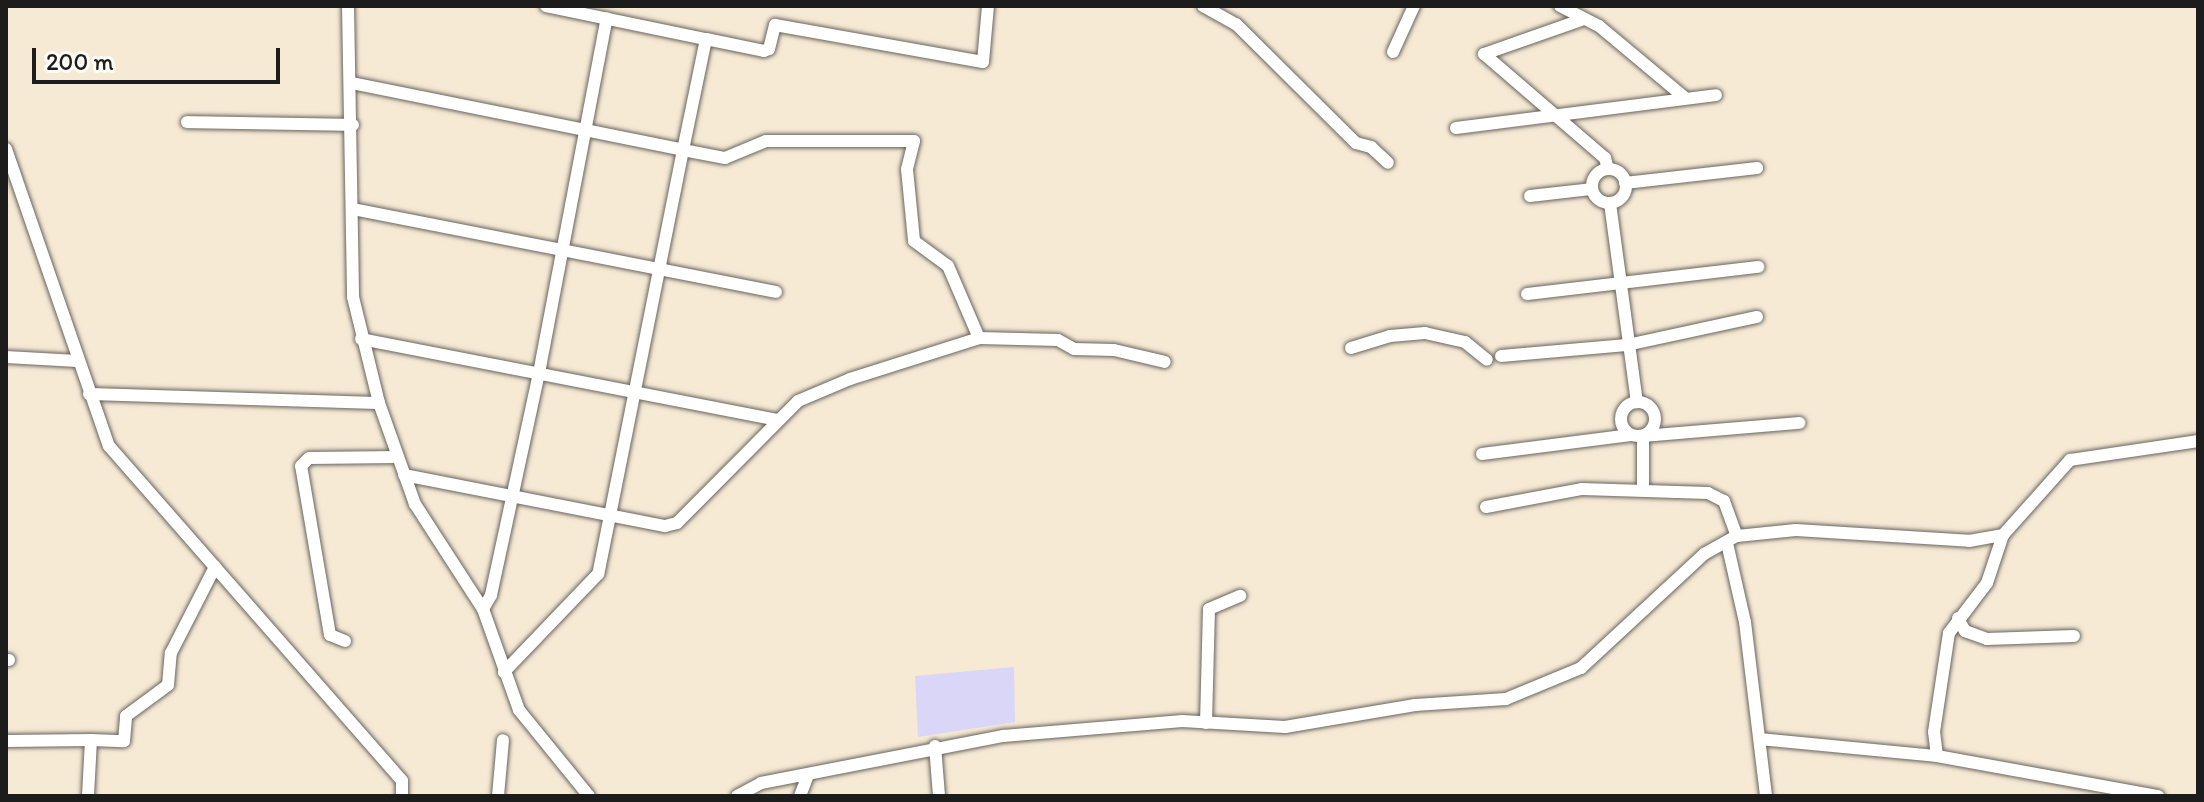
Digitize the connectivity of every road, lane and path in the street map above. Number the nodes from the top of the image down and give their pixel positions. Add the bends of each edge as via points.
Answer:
1 (348, 6) edge
2 (546, 6) edge
3 (988, 6) edge
4 (1203, 6) edge
5 (1414, 6) edge
6 (1560, 6) edge
7 (607, 18) junction
8 (1581, 20) junction
9 (706, 39) junction
10 (1393, 52) dead end
11 (352, 83) junction
12 (1716, 95) dead end
13 (1684, 97) junction
14 (1553, 114) junction
15 (187, 122) dead end
16 (353, 125) junction
17 (1456, 128) dead end
18 (585, 130) junction
19 (6, 149) edge
20 (683, 150) junction
21 (1388, 163) dead end
22 (1757, 168) dead end
23 (1608, 169) junction
24 (1625, 183) junction
25 (1591, 189) junction
26 (1530, 196) dead end
27 (1610, 203) junction
28 (353, 209) junction
29 (560, 252) junction
30 (1758, 267) dead end
31 (659, 271) junction
32 (1620, 284) junction
33 (776, 292) dead end
34 (1527, 294) dead end
35 (1757, 317) dead end
36 (979, 338) junction
37 (361, 339) junction
38 (1627, 345) junction
39 (1351, 348) dead end
40 (1501, 356) dead end
41 (6, 357) edge
42 (1487, 360) dead end
43 (77, 361) junction
44 (1165, 362) dead end
45 (539, 373) junction
46 (634, 393) junction
47 (89, 394) junction
48 (1637, 402) junction
49 (379, 403) junction
50 (776, 420) junction
51 (1799, 423) dead end
52 (1637, 435) junction
53 (2198, 441) edge
54 (1482, 454) dead end
55 (398, 457) junction
56 (404, 475) junction
57 (1643, 490) junction
58 (513, 496) junction
59 (1486, 507) dead end
60 (609, 514) junction
61 (2003, 535) junction
62 (1732, 539) junction
63 (215, 567) junction
64 (1240, 596) dead end
65 (483, 609) junction
66 (1958, 618) junction
67 (2074, 636) dead end
68 (345, 641) dead end
69 (504, 672) junction
70 (1206, 723) junction
71 (1760, 739) junction
72 (91, 740) junction
73 (503, 740) dead end
74 (6, 741) edge
75 (935, 746) junction
76 (1937, 756) junction
77 (808, 775) junction
78 (88, 796) edge
79 (402, 796) edge
80 (498, 796) edge
81 (589, 796) edge
82 (737, 796) edge
83 (800, 796) edge
84 (939, 796) edge
85 (1766, 796) edge
86 (2158, 796) edge

1 - 11 street
2 - 7 street
3 - 9 street via 983,62 775,25 764,51
4 - 21 street via 1236,24 1356,143 1371,147
5 - 10 street
6 - 8 street
7 - 9 street
7 - 18 street
8 - 13 street via 1599,26
8 - 14 street via 1484,54
9 - 20 street
11 - 16 street
11 - 18 street
12 - 13 street
13 - 14 street
14 - 17 street
14 - 23 street via 1605,158
15 - 16 street
16 - 28 street
18 - 20 street
18 - 29 street
19 - 43 street
20 - 31 street
20 - 36 street via 725,158 766,141 914,141 907,169 914,241 948,266
22 - 24 street
23 - 24 street via 1618,172
23 - 25 street via 1594,178
24 - 27 street via 1623,196
25 - 26 street
25 - 27 street via 1597,199
27 - 32 street
28 - 29 street
28 - 37 street via 353,297
29 - 31 street
29 - 45 street
30 - 32 street
31 - 33 street
31 - 46 street
32 - 34 street
32 - 38 street
35 - 38 street
36 - 44 street via 1058,340 1074,349 1114,350
36 - 50 street via 850,379 798,401
37 - 45 street
37 - 49 street
38 - 40 street
38 - 48 street
39 - 42 street via 1390,336 1425,333 1465,342
41 - 43 street
43 - 47 street
45 - 46 street
45 - 58 street
46 - 50 street
46 - 60 street
47 - 49 street
47 - 63 street via 109,446
48 - 52 street via 1621,416
48 - 52 street via 1648,405 1655,419
49 - 55 street
50 - 60 street via 677,523 665,526
51 - 52 street
52 - 54 street
52 - 57 street
53 - 61 street via 2070,460
55 - 56 street
55 - 68 street via 309,458 301,466 330,635
56 - 58 street
56 - 65 street via 428,529
57 - 59 street via 1582,489
57 - 62 street via 1717,495 1732,514
58 - 60 street
58 - 65 street via 491,595
60 - 69 street via 598,574
61 - 62 street via 1969,541 1796,530
61 - 66 street via 1987,583
62 - 70 street via 1704,554 1581,668 1536,690 1506,699 1415,705 1285,727
62 - 71 street
63 - 72 street via 171,653 168,685 126,716 124,741
63 - 79 street via 402,781
64 - 70 street via 1209,609
65 - 69 street
66 - 67 street via 1965,631 1987,639
66 - 76 street via 1949,633 1934,732
69 - 81 street via 533,732
70 - 75 street
71 - 76 street
71 - 85 street
72 - 74 street
72 - 78 street
73 - 80 street
75 - 77 street
75 - 84 street
76 - 86 street
77 - 82 street via 761,783
77 - 83 street

